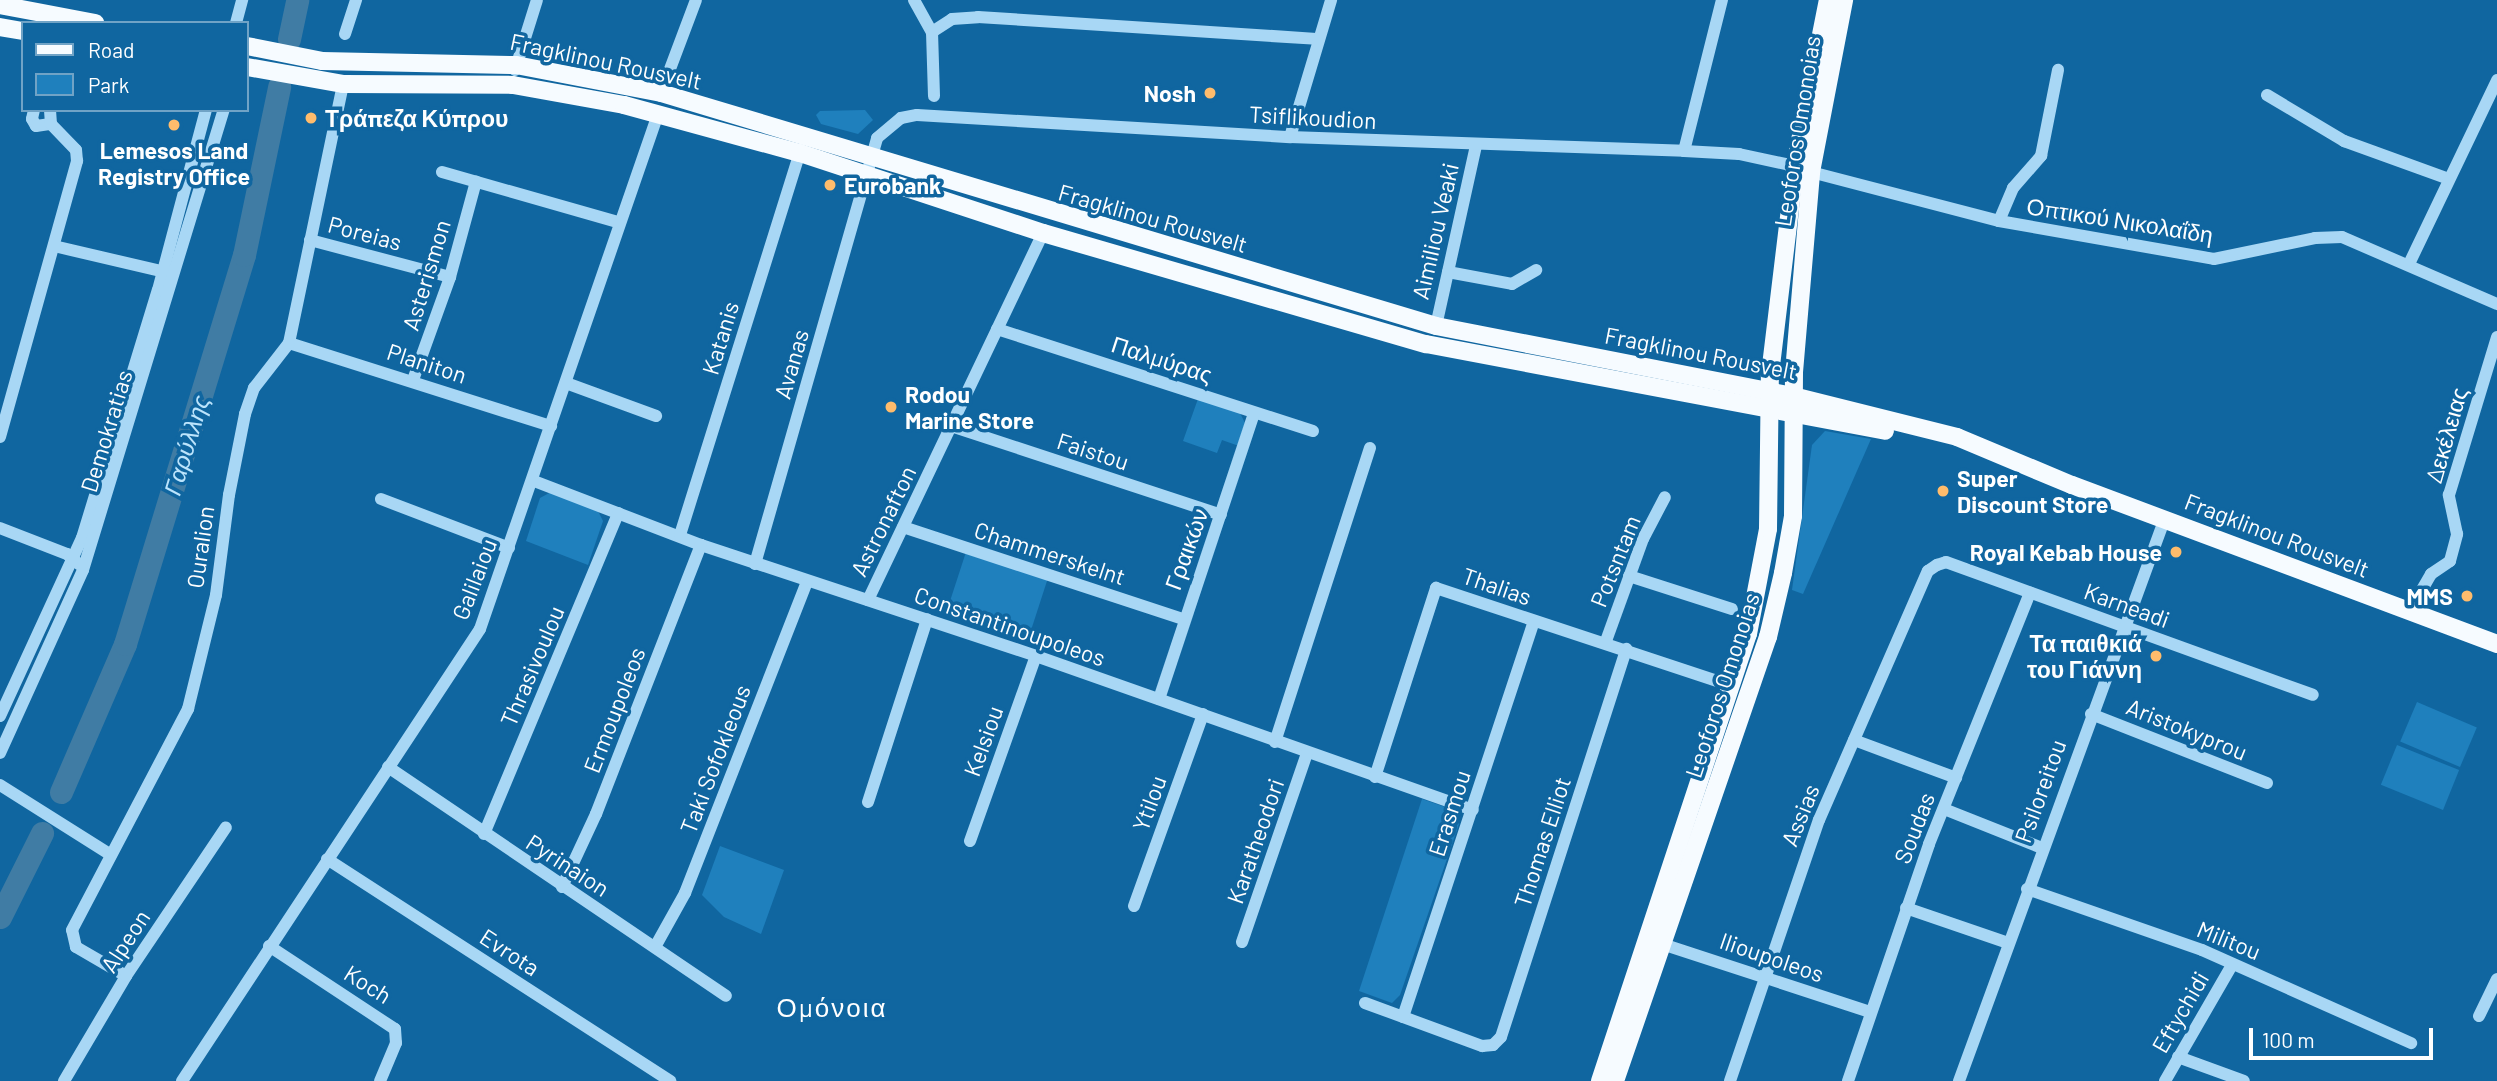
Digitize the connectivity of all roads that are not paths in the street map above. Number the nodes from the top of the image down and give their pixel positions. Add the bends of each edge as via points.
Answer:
1 (242, 0) edge
2 (356, 0) edge
3 (537, 0) edge
4 (696, 0) edge
5 (914, 0) edge
6 (1331, 0) edge
7 (1723, 0) edge
8 (1828, 0) edge
9 (1844, 0) edge
10 (0, 5) edge
11 (84, 21) edge
12 (237, 21) edge
13 (0, 27) edge
14 (21, 31) edge
15 (932, 32) junction
16 (345, 34) dead end
17 (1317, 38) junction
18 (248, 46) edge
19 (516, 65) junction
20 (248, 67) edge
21 (2058, 70) dead end
22 (2497, 80) edge
23 (343, 84) junction
24 (513, 85) junction
25 (661, 93) junction
26 (2267, 95) dead end
27 (934, 96) dead end
28 (34, 112) edge
29 (50, 112) edge
30 (205, 112) edge
31 (223, 112) edge
32 (658, 114) junction
33 (51, 124) junction
34 (1290, 137) junction
35 (1476, 146) junction
36 (1684, 151) junction
37 (800, 153) junction
38 (872, 155) junction
39 (1803, 169) junction
40 (442, 172) dead end
41 (867, 176) junction
42 (2446, 178) junction
43 (475, 181) junction
44 (1999, 221) junction
45 (618, 222) junction
46 (1043, 233) junction
47 (310, 240) junction
48 (54, 246) junction
49 (2409, 264) junction
50 (177, 269) junction
51 (1536, 270) dead end
52 (162, 272) junction
53 (1448, 272) junction
54 (450, 277) junction
55 (2497, 304) edge
56 (1436, 326) junction
57 (997, 329) junction
58 (2497, 337) edge
59 (289, 343) junction
60 (413, 380) junction
61 (566, 383) junction
62 (1769, 399) junction
63 (1793, 404) junction
64 (1254, 413) junction
65 (656, 416) dead end
66 (551, 426) junction
67 (951, 426) junction
68 (1313, 431) dead end
69 (0, 437) edge
70 (1370, 448) dead end
71 (534, 481) junction
72 (1665, 497) dead end
73 (381, 499) dead end
74 (618, 513) junction
75 (1221, 515) junction
76 (2165, 518) junction
77 (903, 527) junction
78 (0, 528) edge
79 (680, 536) junction
80 (701, 545) junction
81 (509, 548) junction
82 (74, 558) junction
83 (755, 564) junction
84 (83, 570) junction
85 (1928, 571) joint
86 (1629, 576) junction
87 (807, 582) junction
88 (2030, 593) junction
89 (868, 600) junction
90 (1732, 609) dead end
91 (2409, 612) junction
92 (1183, 619) junction
93 (927, 620) junction
94 (1534, 621) junction
95 (2127, 625) junction
96 (1606, 641) junction
97 (2497, 644) edge
98 (1626, 649) junction
99 (1036, 656) junction
100 (1732, 686) junction
101 (2313, 695) dead end
102 (1159, 699) junction
103 (1203, 714) junction
104 (2091, 714) junction
105 (0, 716) edge
106 (1854, 740) junction
107 (1275, 741) junction
108 (0, 753) edge
109 (1307, 753) junction
110 (388, 767) junction
111 (1375, 777) junction
112 (1956, 778) junction
113 (2267, 783) dead end
114 (0, 785) edge
115 (868, 802) dead end
116 (1944, 809) junction
117 (1472, 810) junction
118 (226, 827) dead end
119 (484, 834) junction
120 (970, 841) dead end
121 (2042, 848) junction
122 (111, 855) junction
123 (327, 859) junction
124 (562, 887) junction
125 (2027, 889) junction
126 (1134, 906) dead end
127 (1906, 908) junction
128 (1242, 942) dead end
129 (1659, 943) junction
130 (2008, 943) junction
131 (269, 946) junction
132 (654, 947) junction
133 (2232, 965) junction
134 (126, 976) junction
135 (1763, 976) junction
136 (2497, 979) edge
137 (726, 996) dead end
138 (1365, 1003) dead end
139 (1870, 1012) junction
140 (2479, 1016) dead end
141 (1403, 1017) junction
142 (2411, 1043) dead end
143 (2178, 1057) junction
144 (64, 1081) edge
145 (182, 1081) edge
146 (380, 1081) edge
147 (670, 1081) edge
148 (1600, 1081) edge
149 (1615, 1081) edge
150 (1730, 1081) edge
151 (1848, 1081) edge
152 (1959, 1081) edge
153 (2165, 1081) edge
154 (2244, 1081) edge

1 - 12 street
2 - 16 street
3 - 19 street
4 - 25 street
5 - 15 street
6 - 17 street
7 - 36 street
8 - 39 main road, Leoforos Omonoias
9 - 39 main road, Leoforos Omonoias
10 - 11 main road
13 - 14 main road
15 - 17 street via 952,19 978,17
15 - 27 street
17 - 34 street
18 - 19 main road, Fragklinou Rousvelt via 322,61
19 - 24 street
19 - 25 main road, Fragklinou Rousvelt
20 - 23 main road, Fragklinou Rousvelt
21 - 44 street via 2041,156 2013,188
22 - 42 street
23 - 24 main road, Fragklinou Rousvelt
23 - 47 street, Ouralion
24 - 32 main road, Fragklinou Rousvelt
25 - 38 main road, Fragklinou Rousvelt
26 - 42 street via 2344,141
28 - 33 street via 36,126
29 - 33 street
30 - 52 street, Demokratias
31 - 50 street, Demokratias
32 - 37 main road, Fragklinou Rousvelt
32 - 45 street, Galilaiou
33 - 48 street via 78,155
34 - 35 street, Tsiflikoudion
34 - 38 street, Tsiflikoudion via 916,114 887,125
35 - 36 street, Tsiflikoudion
35 - 53 street, Aimiliou Veaki
36 - 39 street, Tsiflikoudion via 1739,154
37 - 41 main road, Fragklinou Rousvelt
37 - 79 street, Katanis
38 - 41 street, Tsiflikoudion
38 - 56 main road, Fragklinou Rousvelt via 1053,214
39 - 44 street, Οπτικού Νικολαΐδη
39 - 62 main road, Leoforos Omonoias
39 - 63 main road, Leoforos Omonoias
40 - 43 street
41 - 46 main road, Fragklinou Rousvelt
41 - 83 street, Avanas
42 - 49 street
43 - 45 street
43 - 54 street, Asterismon
44 - 49 street, Οπτικού Νικολαΐδη via 2214,259 2315,238 2342,237
45 - 61 street, Galilaiou
46 - 57 street, Astronafton
46 - 62 main road, Fragklinou Rousvelt via 1426,344
47 - 54 street, Poreias
47 - 59 street, Ouralion
48 - 52 street
48 - 69 street
49 - 55 street, Οπτικού Νικολαΐδη
50 - 52 street
50 - 84 street, Demokratias
51 - 53 street via 1512,284
52 - 82 street, Demokratias
53 - 56 street, Aimiliou Veaki
54 - 60 street, Asterismon
56 - 62 main road, Fragklinou Rousvelt
57 - 64 street, Παλμύρας
57 - 67 street, Astronafton
58 - 91 street, Δεκέλειας via 2449,495 2458,534 2450,561 2431,574
59 - 60 street, Planiton
59 - 122 street, Ouralion via 254,388 245,414 216,595 188,709
60 - 66 street, Planiton
61 - 65 street
61 - 66 street, Galilaiou
62 - 63 main road, Fragklinou Rousvelt
62 - 100 main road, Leoforos Omonoias via 1768,529 1748,634
63 - 76 main road, Fragklinou Rousvelt via 1956,447 2030,475 2039,472
63 - 129 main road, Leoforos Omonoias via 1793,516 1768,637
64 - 68 street, Παλμύρας
64 - 75 street, Γραικών
66 - 71 street, Galilaiou
67 - 75 street, Faistou
67 - 77 street, Astronafton
70 - 107 street
71 - 74 street, Constantinoupoleos
71 - 81 street, Galilaiou
72 - 86 street, Potsntam
73 - 81 street
74 - 79 street, Constantinoupoleos
74 - 119 street, Thrasivoulou
75 - 92 street, Γραικών
76 - 91 main road, Fragklinou Rousvelt
76 - 95 street, Psiloreitou
77 - 89 street, Astronafton
77 - 92 street, Chammerskelnt
78 - 82 street
79 - 80 street, Constantinoupoleos
80 - 83 street, Constantinoupoleos
80 - 124 street, Ermoupoleos via 596,814
81 - 110 street, Galilaiou via 480,629
82 - 84 street
82 - 105 street, Demokratias
83 - 87 street, Constantinoupoleos
84 - 108 street, Demokratias
85 - 88 street, Karneadi via 1946,562
85 - 106 street, Assias
86 - 90 street
86 - 96 street, Potsntam
87 - 89 street, Constantinoupoleos
87 - 132 street, Taki Sofokleous via 685,893
88 - 95 street, Karneadi
88 - 112 street, Soudas
89 - 93 street, Constantinoupoleos
91 - 97 main road, Fragklinou Rousvelt
92 - 102 street, Γραικών
93 - 99 street, Constantinoupoleos
93 - 115 street
94 - 96 street, Thalias
94 - 111 street, Thalias via 1436,588
94 - 117 street, Erasmou
95 - 101 street, Karneadi
95 - 104 street, Psiloreitou
96 - 98 street, Thalias
98 - 100 street, Thalias
98 - 141 street, Thomas Elliot via 1502,1037 1493,1045 1482,1046
99 - 102 street, Constantinoupoleos
99 - 120 street, Kelsiou
100 - 148 main road, Leoforos Omonoias
102 - 103 street, Constantinoupoleos
103 - 107 street, Constantinoupoleos
103 - 126 street, Ytilou
104 - 113 street, Aristokyprou
104 - 121 street, Psiloreitou
106 - 112 street
106 - 135 street, Assias via 1819,820
107 - 109 street, Constantinoupoleos
109 - 111 street, Constantinoupoleos
109 - 128 street, Karatheodori
110 - 119 street, Pyrinaion
110 - 123 street, Galilaiou
111 - 117 street, Constantinoupoleos
112 - 116 street, Soudas
114 - 122 street
116 - 121 street
116 - 127 street, Soudas
117 - 141 street, Erasmou
118 - 134 street, Alpeon
119 - 124 street, Pyrinaion
121 - 125 street, Psiloreitou
122 - 134 street, Ouralion via 71,941
123 - 131 street, Galilaiou
123 - 147 street, Evrota
124 - 132 street, Pyrinaion
125 - 130 street, Psiloreitou
125 - 133 street, Militou
127 - 130 street
127 - 139 street, Soudas
129 - 135 street, Ilioupoleos
129 - 149 main road, Leoforos Omonoias
130 - 152 street, Psiloreitou
131 - 145 street, Galilaiou
131 - 146 street, Koch via 395,1029 396,1043
132 - 137 street, Pyrinaion
133 - 142 street, Militou
133 - 143 street, Eftychidi
134 - 144 street, Alpeon
135 - 139 street, Ilioupoleos
135 - 150 street, Assias
136 - 140 street
138 - 141 street
139 - 151 street, Soudas
143 - 153 street, Eftychidi
143 - 154 street

